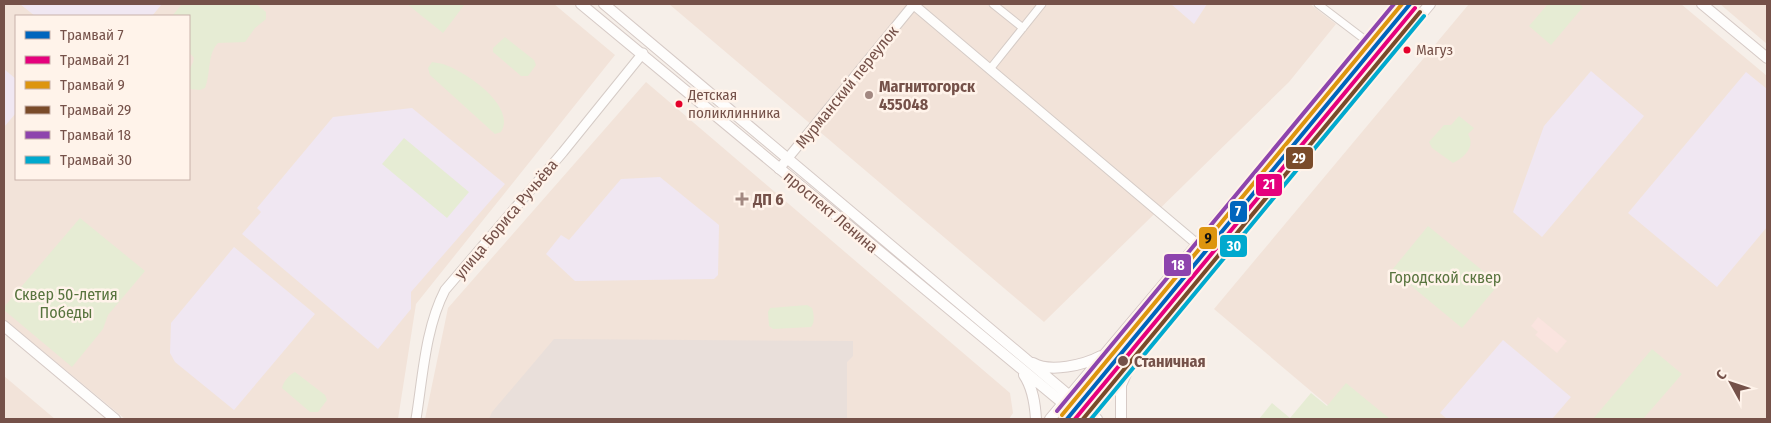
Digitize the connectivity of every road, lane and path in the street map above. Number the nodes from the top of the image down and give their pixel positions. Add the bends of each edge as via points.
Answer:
1 (581, 4) edge
2 (604, 4) edge
3 (914, 4) edge
4 (994, 4) edge
5 (1042, 4) edge
6 (1318, 4) edge
7 (1400, 4) edge
8 (1430, 4) edge
9 (1702, 4) edge
10 (1023, 28) junction
11 (1368, 42) junction
12 (651, 44) junction
13 (643, 54) junction
14 (1767, 58) edge
15 (990, 69) junction
16 (787, 160) junction
17 (779, 169) junction
18 (1197, 244) junction
19 (4, 326) edge
20 (1106, 353) junction
21 (1022, 356) junction
22 (1130, 364) junction
23 (1017, 366) junction
24 (1070, 396) junction
25 (1063, 404) junction
26 (1089, 418) edge
27 (115, 419) edge
28 (416, 419) edge
29 (1036, 419) edge
30 (1050, 419) edge
31 (1122, 419) edge

1 - 13 main road, проспект Ленина
2 - 12 main road, проспект Ленина
3 - 15 street
3 - 16 street, Мурманский переулок
4 - 10 street
5 - 10 street
6 - 11 street
7 - 11 main road
8 - 22 main road
9 - 14 main road
10 - 15 street
11 - 18 main road
12 - 13 main road, улица Бориса Ручьёва
12 - 16 main road, проспект Ленина
13 - 17 main road, проспект Ленина
13 - 28 street, улица Бориса Ручьёва via 446,290 432,324
15 - 18 street
16 - 17 street, Мурманский переулок
16 - 21 main road, проспект Ленина
17 - 23 main road, проспект Ленина
18 - 20 main road
19 - 27 main road
20 - 21 main road via 1071,366 1047,367 1036,365
20 - 24 main road
21 - 24 main road, проспект Ленина
22 - 26 main road
22 - 31 main road via 1121,385
23 - 25 main road, проспект Ленина
23 - 29 main road via 1029,382
24 - 25 main road
24 - 26 main road, проспект Ленина
25 - 26 main road, проспект Ленина
25 - 30 main road

